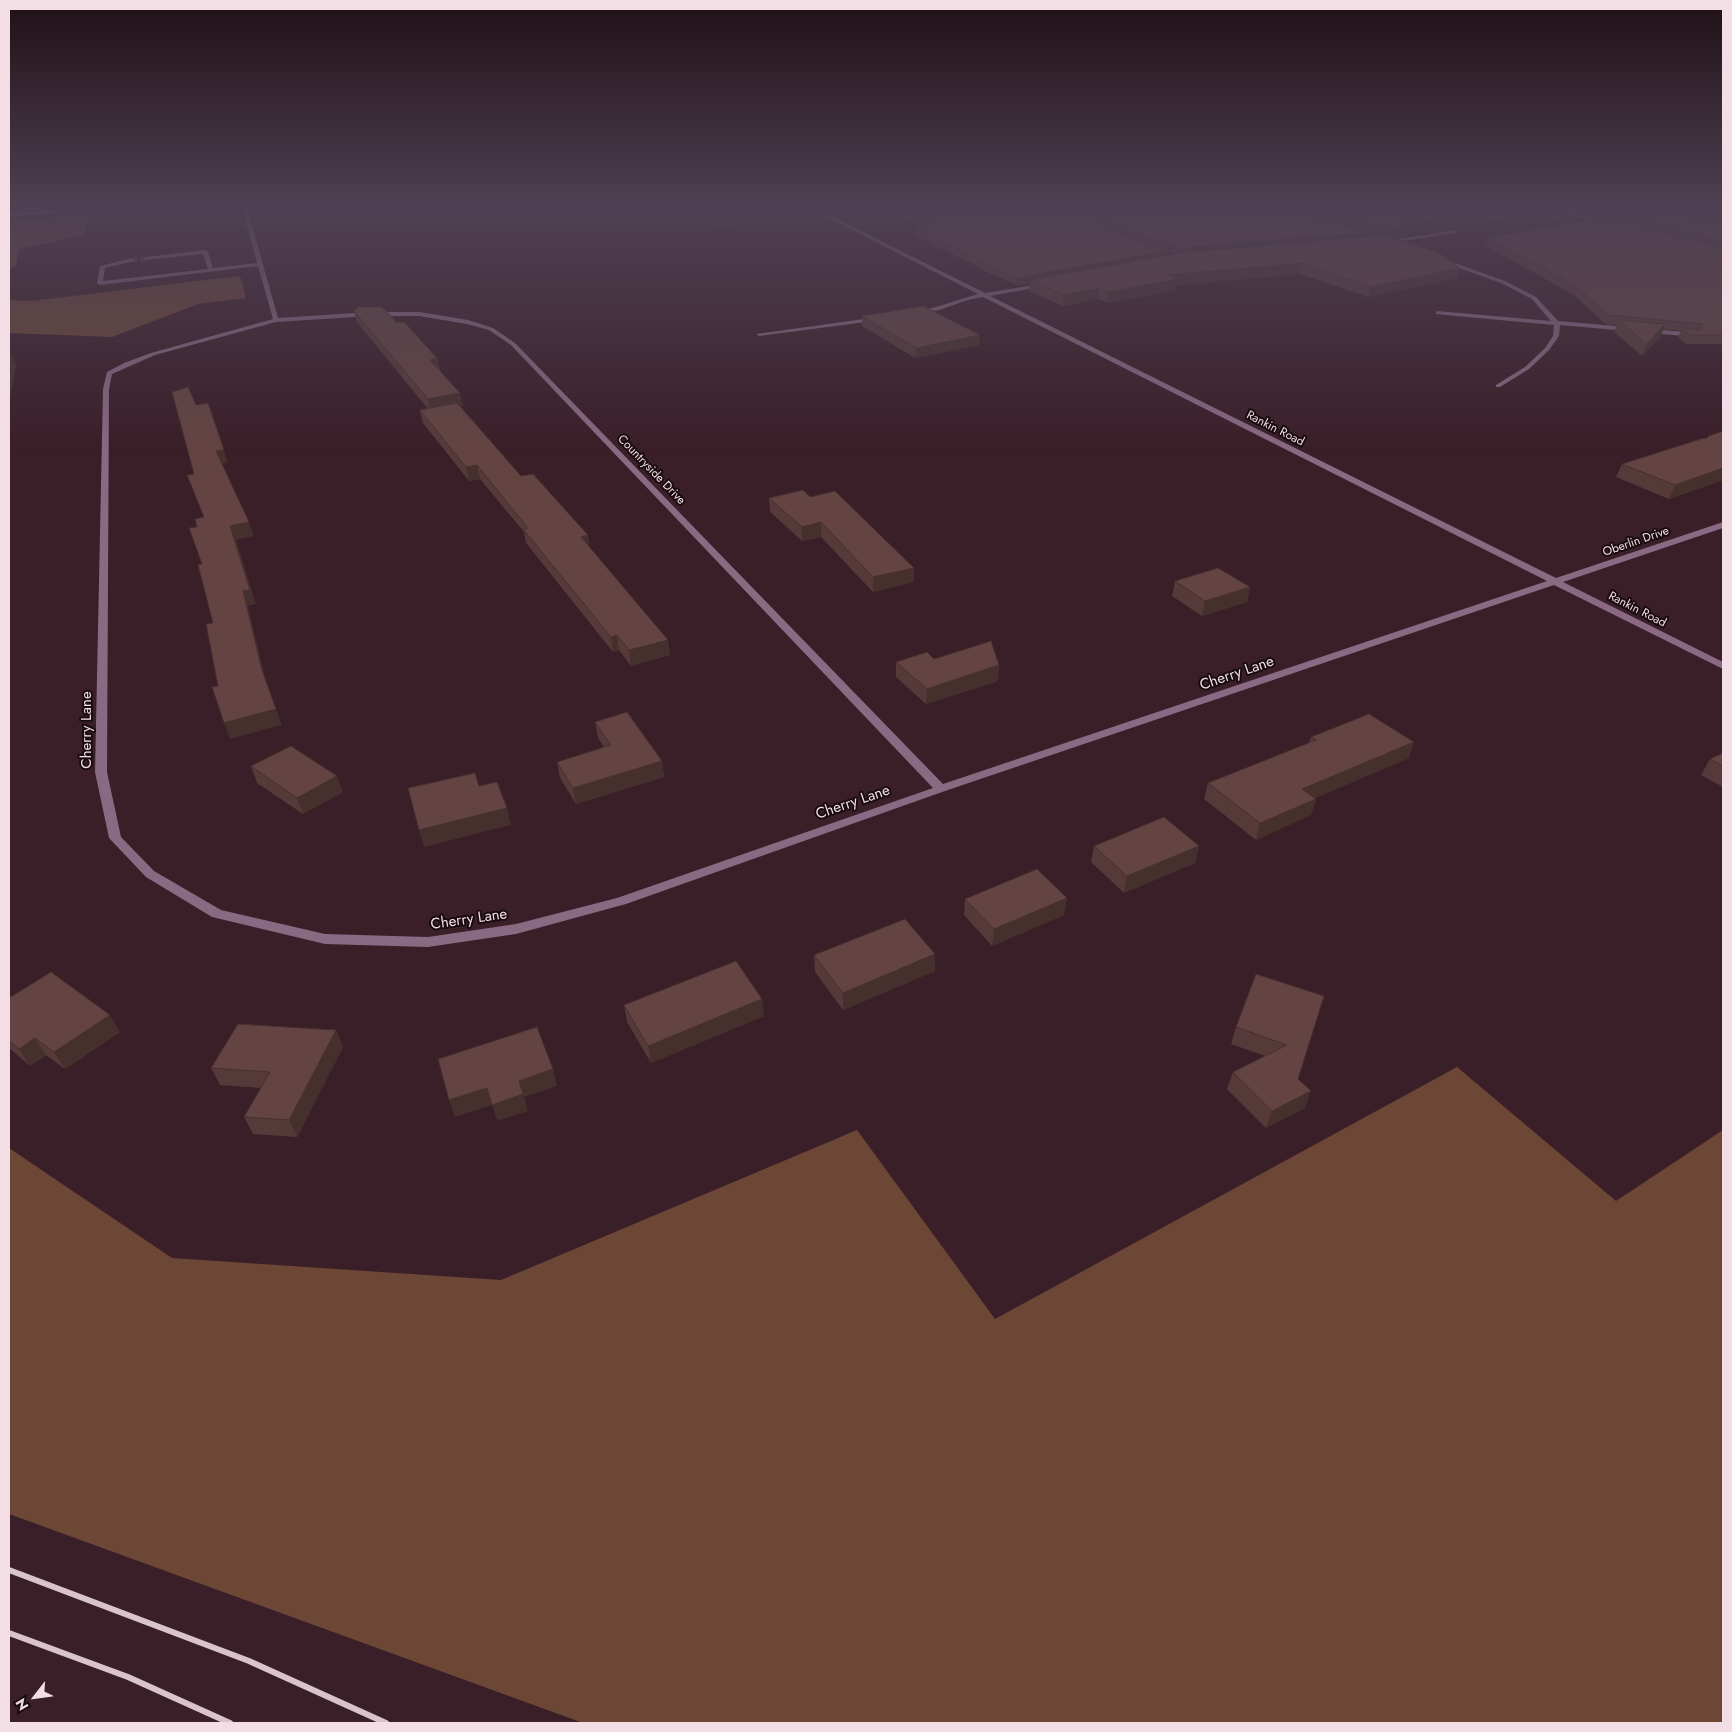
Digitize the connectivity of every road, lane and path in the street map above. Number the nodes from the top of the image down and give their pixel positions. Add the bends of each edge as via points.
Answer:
1 (268, 292) edge
2 (978, 292) edge
3 (1001, 292) edge
4 (1522, 292) edge
5 (984, 295) junction
6 (1437, 313) dead end
7 (908, 314) edge
8 (888, 318) edge
9 (276, 320) junction
10 (1557, 324) junction
11 (759, 334) dead end
12 (1696, 335) edge
13 (1498, 386) dead end
14 (1723, 526) edge
15 (1556, 582) junction
16 (1723, 666) edge
17 (941, 789) junction

1 - 9 street
2 - 5 street, Rankin Road
3 - 5 street
4 - 10 street via 1534,298
5 - 7 street
5 - 15 street, Rankin Road
6 - 10 street
8 - 11 street
9 - 17 street, Countryside Drive via 418,314 491,329 513,344
9 - 17 street, Cherry Lane via 153,354 109,373 106,389 101,772 115,838 150,874 217,914 325,939 428,942 516,929 621,901
10 - 12 street
10 - 13 street via 1556,336 1547,349 1527,368
14 - 15 street, Oberlin Drive
15 - 16 street, Rankin Road
15 - 17 street, Cherry Lane

